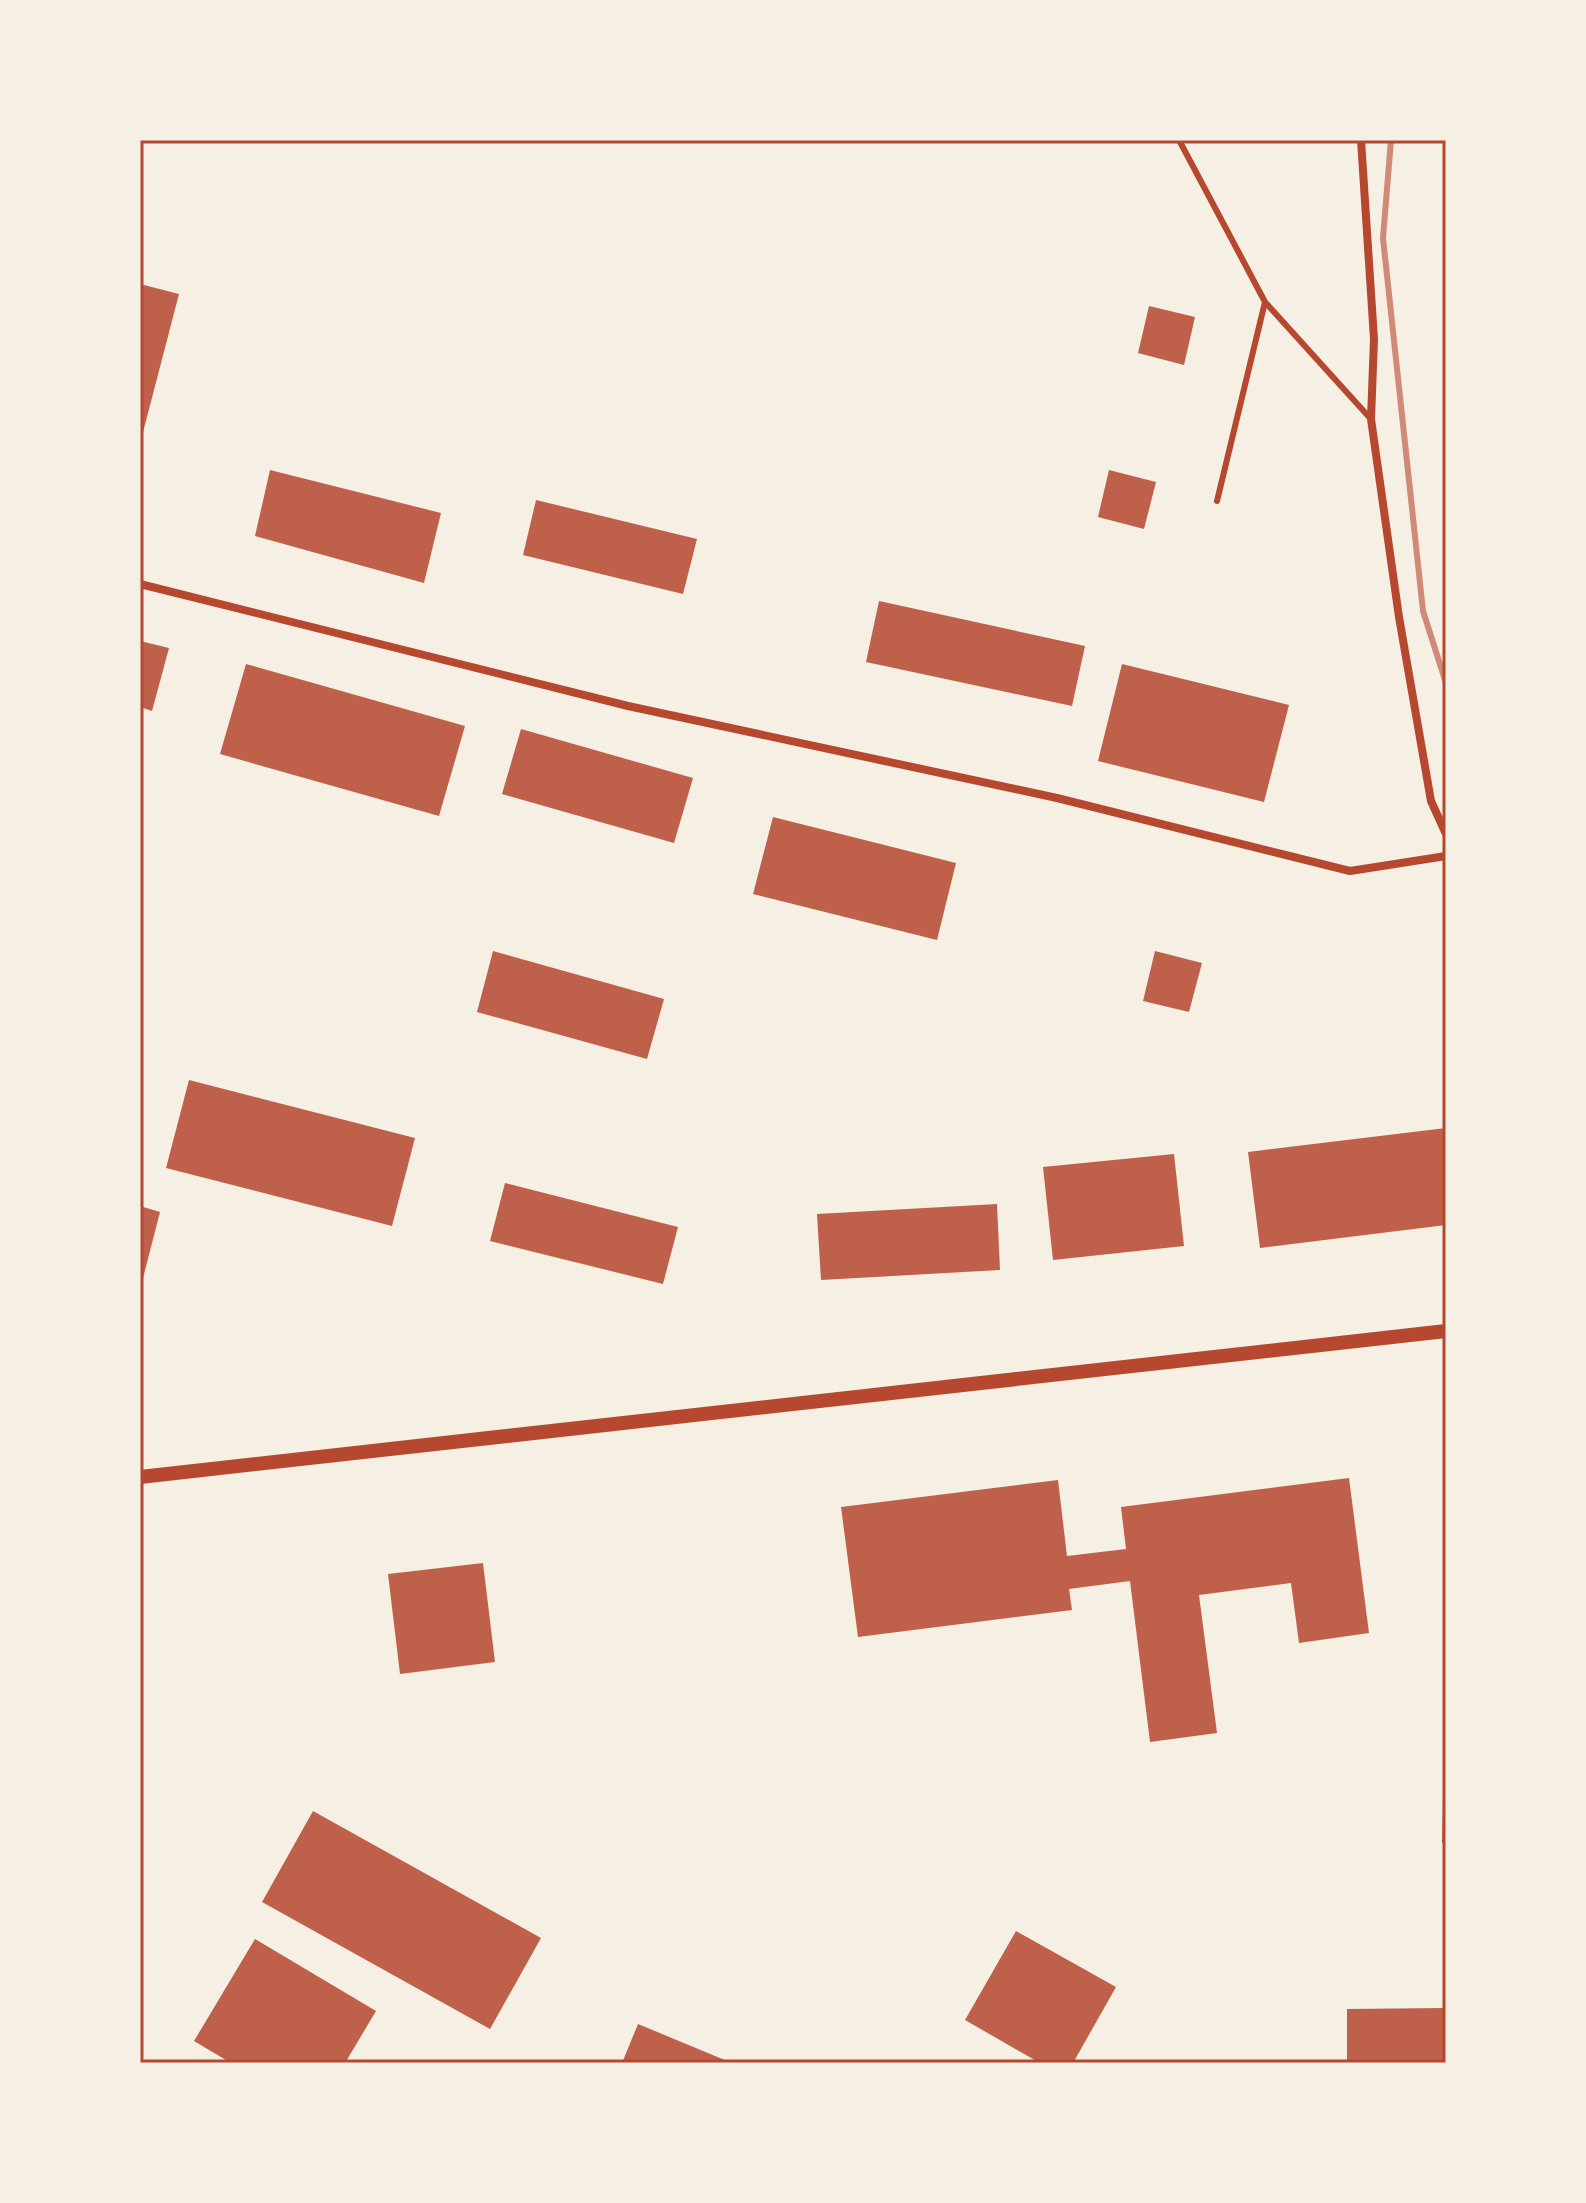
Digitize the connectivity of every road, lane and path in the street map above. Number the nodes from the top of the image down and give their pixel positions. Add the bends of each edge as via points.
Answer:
1 (1179, 140) edge
2 (1361, 140) edge
3 (1265, 302) junction
4 (1371, 419) junction
5 (1217, 501) dead end
6 (140, 584) edge
7 (1446, 834) edge
8 (1446, 856) edge
9 (1446, 1331) edge
10 (140, 1477) edge

1 - 3 lane
2 - 4 street via 1374,339
3 - 4 lane
3 - 5 lane
4 - 7 street via 1431,801
6 - 8 street via 628,706 1057,798 1350,871
9 - 10 street

